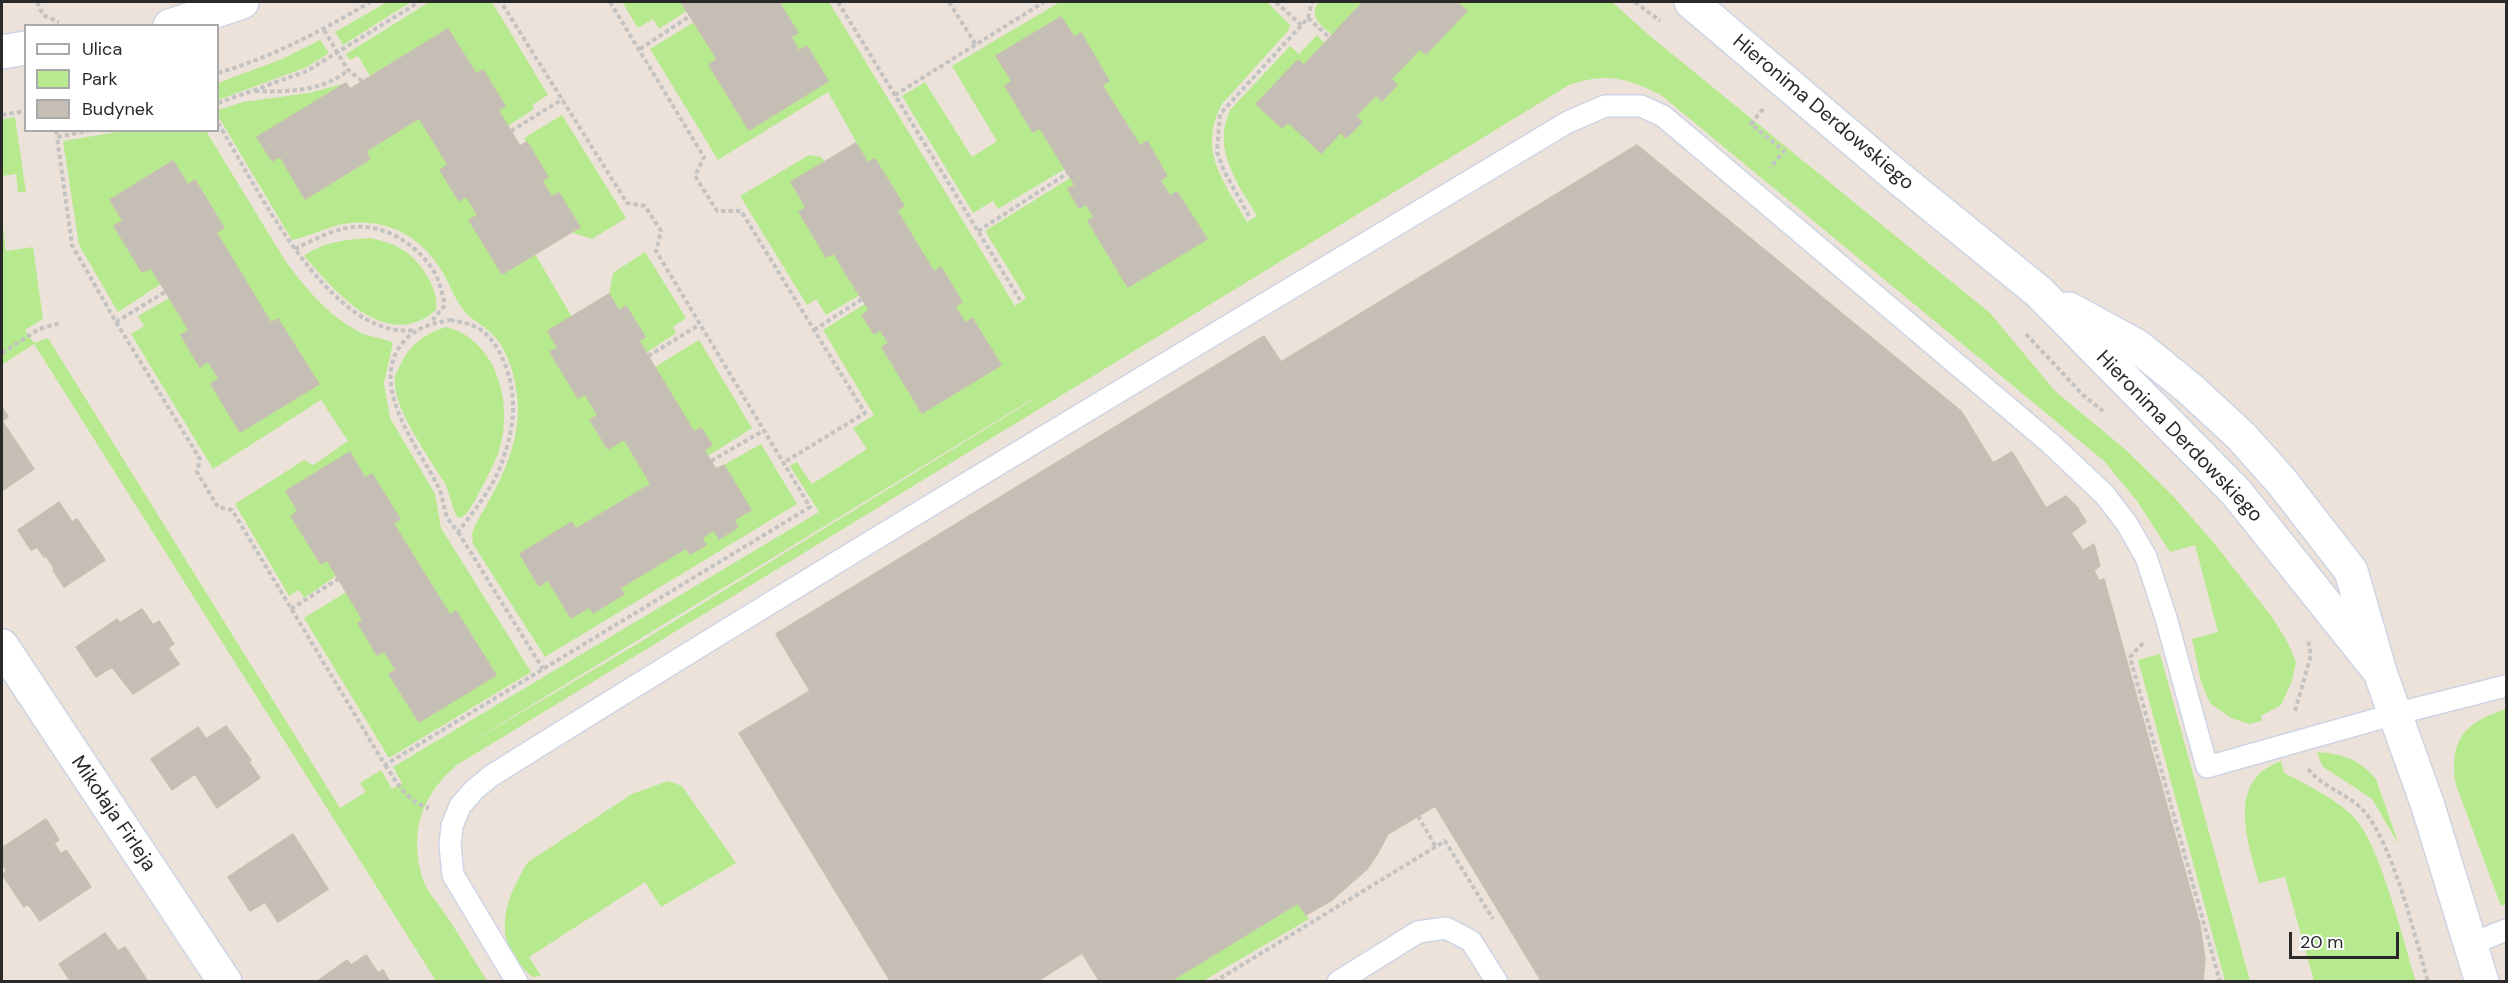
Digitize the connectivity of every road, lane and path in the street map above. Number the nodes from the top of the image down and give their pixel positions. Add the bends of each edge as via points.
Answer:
1 (37, 2) edge
2 (242, 2) edge
3 (370, 2) edge
4 (419, 2) edge
5 (501, 2) edge
6 (610, 2) edge
7 (838, 2) edge
8 (949, 2) edge
9 (1044, 2) edge
10 (1276, 2) edge
11 (1311, 2) edge
12 (1635, 2) edge
13 (1691, 2) edge
14 (690, 16) dead end
15 (1308, 18) junction
16 (59, 22) dead end
17 (176, 24) edge
18 (1301, 25) junction
19 (1664, 26) dead end
20 (324, 30) junction
21 (1329, 39) dead end
22 (976, 45) junction
23 (24, 48) edge
24 (640, 49) junction
25 (2, 52) edge
26 (336, 52) junction
27 (348, 70) junction
28 (219, 73) edge
29 (362, 81) dead end
30 (250, 91) junction
31 (895, 95) junction
32 (563, 99) junction
33 (1754, 102) dead end
34 (219, 103) edge
35 (24, 111) edge
36 (2, 115) edge
37 (219, 125) edge
38 (511, 131) dead end
39 (56, 132) edge
40 (80, 132) edge
41 (57, 136) junction
42 (1769, 169) dead end
43 (1068, 173) dead end
44 (1249, 216) dead end
45 (978, 231) junction
46 (294, 249) junction
47 (165, 292) dead end
48 (862, 299) dead end
49 (1020, 300) dead end
50 (116, 322) junction
51 (60, 323) dead end
52 (431, 323) junction
53 (699, 325) junction
54 (2022, 329) dead end
55 (416, 330) junction
56 (814, 330) junction
57 (2, 353) edge
58 (648, 356) dead end
59 (2108, 416) dead end
60 (763, 431) junction
61 (711, 461) dead end
62 (783, 463) junction
63 (458, 532) junction
64 (338, 579) dead end
65 (291, 609) junction
66 (2166, 618) junction
67 (2306, 633) dead end
68 (2, 646) edge
69 (543, 669) junction
70 (2506, 686) edge
71 (2395, 714) junction
72 (2293, 718) dead end
73 (2306, 761) dead end
74 (386, 765) junction
75 (456, 816) junction
76 (1418, 816) dead end
77 (1436, 847) junction
78 (1494, 921) dead end
79 (2506, 930) edge
80 (2470, 944) junction
81 (1224, 975) junction
82 (225, 981) edge
83 (517, 981) edge
84 (1214, 981) edge
85 (1228, 981) edge
86 (1338, 981) edge
87 (1497, 981) edge
88 (2220, 981) edge
89 (2428, 981) edge
90 (2482, 981) edge

1 - 16 path via 43,15
2 - 17 main road
3 - 20 path
4 - 26 path
5 - 32 path
6 - 24 path
7 - 31 path
8 - 22 path
9 - 22 path
10 - 18 path
11 - 15 path
12 - 19 path
13 - 71 main road, Hieronima Derdowskiego via 2039,292 2138,346 2241,436 2351,571
14 - 24 path
15 - 18 path
15 - 21 path
18 - 44 path via 1220,114 1217,152
20 - 26 path
20 - 28 path
22 - 31 path
23 - 25 main road
24 - 56 path via 704,157 694,176 717,211 741,211
26 - 27 path
26 - 30 path via 307,71
27 - 29 path
27 - 30 path via 338,79 305,88
30 - 34 path
31 - 45 path
32 - 38 path
32 - 53 path via 627,203 645,206 661,231 656,251
33 - 42 path via 1763,110 1751,124 1784,151
35 - 36 path
37 - 46 path
39 - 41 path
40 - 41 path
41 - 50 path via 72,245
43 - 45 path
45 - 49 path
46 - 52 path via 348,228 390,233 408,243 434,271 445,305
46 - 55 path via 324,287 354,312 383,329
47 - 50 path
48 - 56 path
50 - 65 path via 200,459 197,472 207,489 218,507 232,510
51 - 57 path via 39,329
52 - 55 path
52 - 63 path via 468,323 484,332 504,362 513,403 513,421 501,464 478,506
53 - 58 path
53 - 60 path
54 - 59 path via 2083,395
55 - 63 path via 402,342 393,358 392,393 405,428 440,489 448,518
56 - 62 path via 865,413
60 - 61 path
60 - 62 path
62 - 69 path via 810,507
63 - 69 path
64 - 65 path
65 - 74 path
66 - 71 lane via 2207,767
66 - 75 lane via 2146,556 2127,524 2082,471 1663,116 1641,106 1605,106 1558,128 640,683 491,776 474,790
66 - 88 path via 2130,657
67 - 72 path via 2311,655
68 - 82 main road, Mikołaja Firleja
69 - 74 path
70 - 71 lane
71 - 80 main road, Hieronima Derdowskiego
73 - 89 path via 2309,771 2362,810 2387,850
74 - 75 path via 410,800
75 - 83 lane via 450,845 453,875
76 - 77 path
77 - 78 path via 1445,841
77 - 81 path
79 - 80 lane
80 - 90 main road, Hieronima Derdowskiego
81 - 84 path
81 - 85 path
86 - 87 lane via 1418,932 1446,928 1471,941

